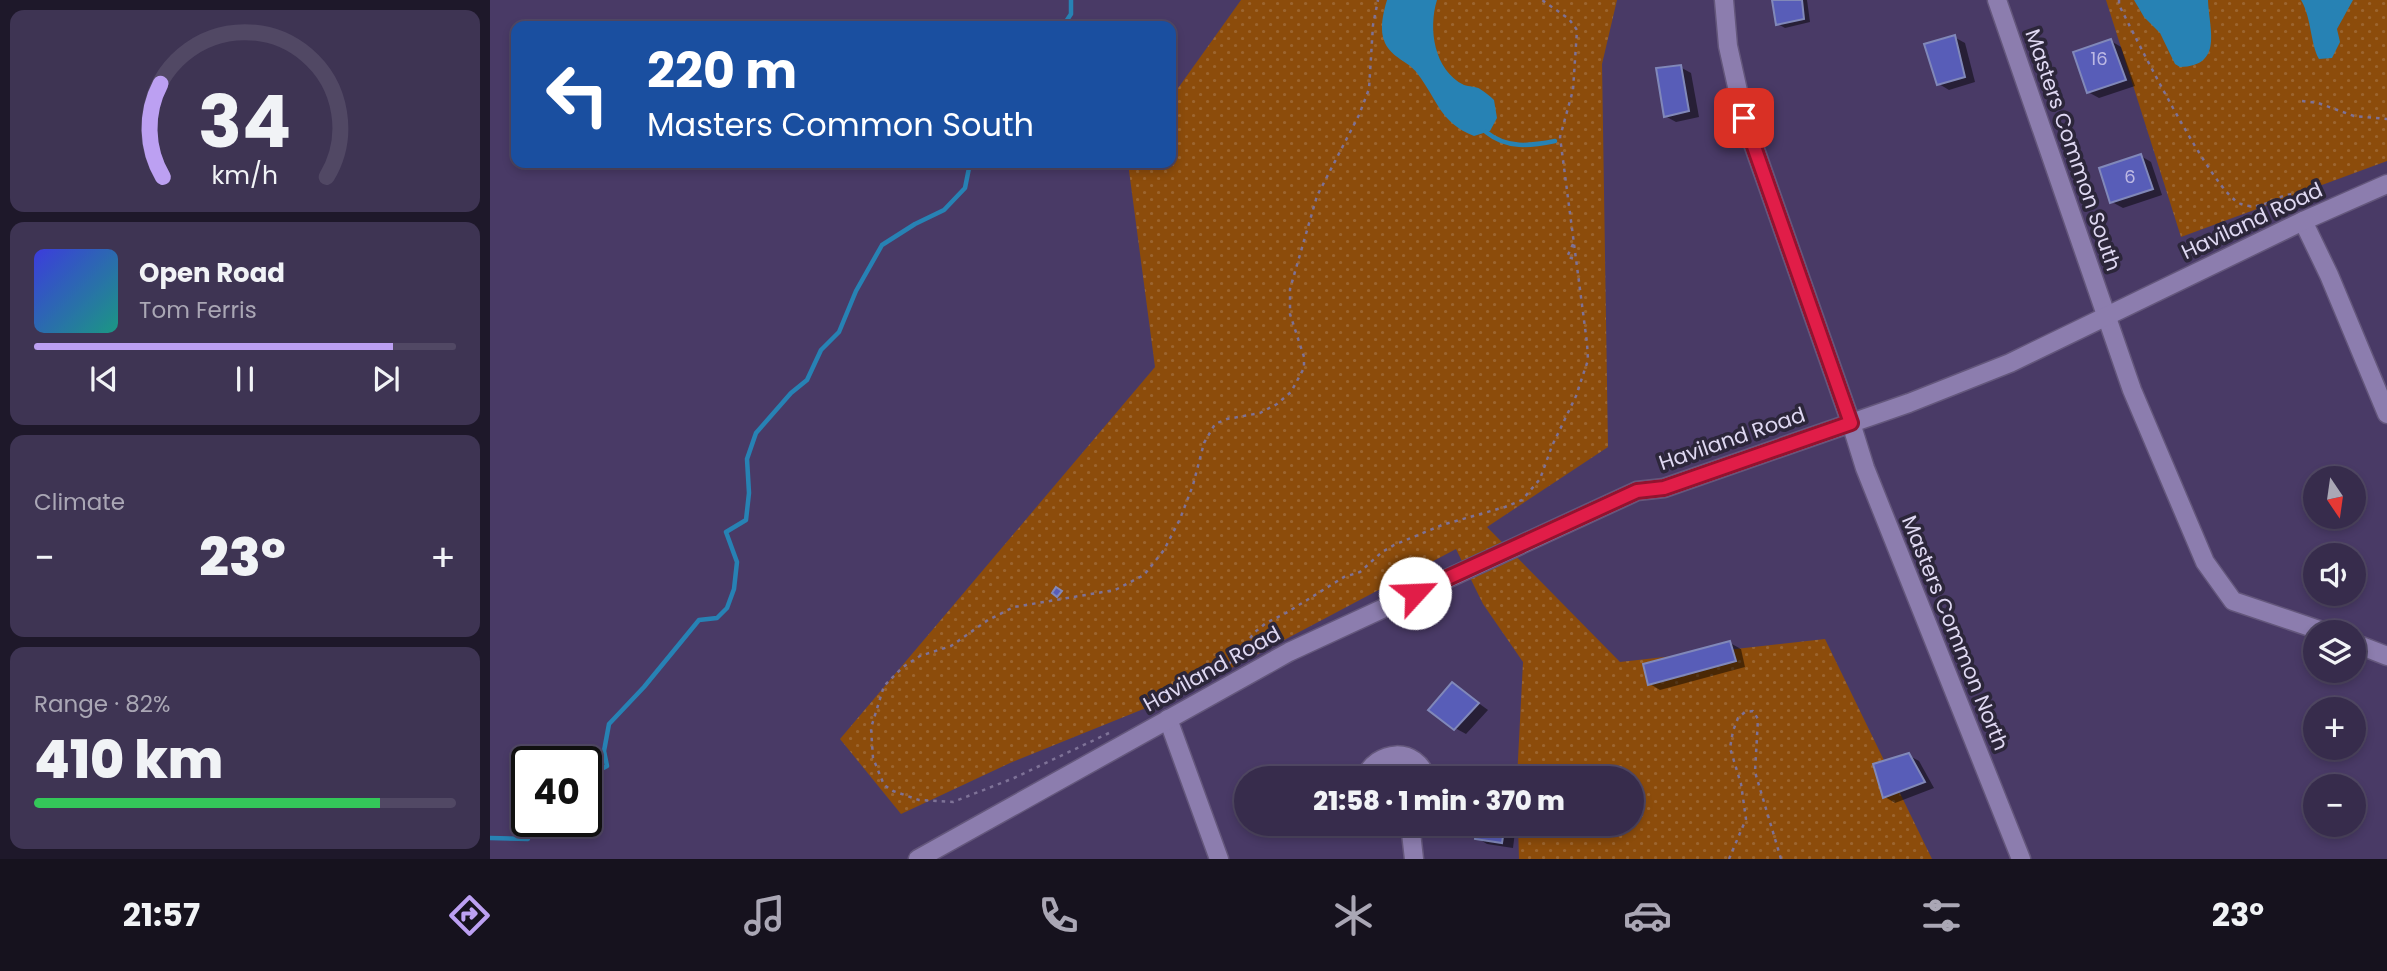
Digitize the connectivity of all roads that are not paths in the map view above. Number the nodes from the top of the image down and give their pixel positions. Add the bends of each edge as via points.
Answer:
1 (1724, 0) edge
2 (1997, 0) edge
3 (2387, 184) edge
4 (2303, 221) junction
5 (2107, 315) junction
6 (2387, 414) edge
7 (1851, 423) junction
8 (2303, 624) edge
9 (2366, 648) edge
10 (2387, 656) edge
11 (1168, 719) junction
12 (1371, 766) edge
13 (1419, 766) edge
14 (1411, 836) edge
15 (918, 859) edge
16 (1219, 859) edge
17 (1414, 859) edge
18 (2021, 859) edge

1 - 7 street via 1728,46 1744,118
2 - 5 street, Masters Common South
3 - 4 street, Haviland Road
4 - 5 street, Haviland Road
4 - 6 street
5 - 7 street, Haviland Road via 2010,363
5 - 8 street via 2132,390 2205,562 2233,600
7 - 11 street, Haviland Road via 1664,488 1637,491 1289,652
7 - 18 street, Masters Common North
9 - 10 street
11 - 15 street, Haviland Road
11 - 16 street
12 - 13 street via 1399,755
14 - 17 street

